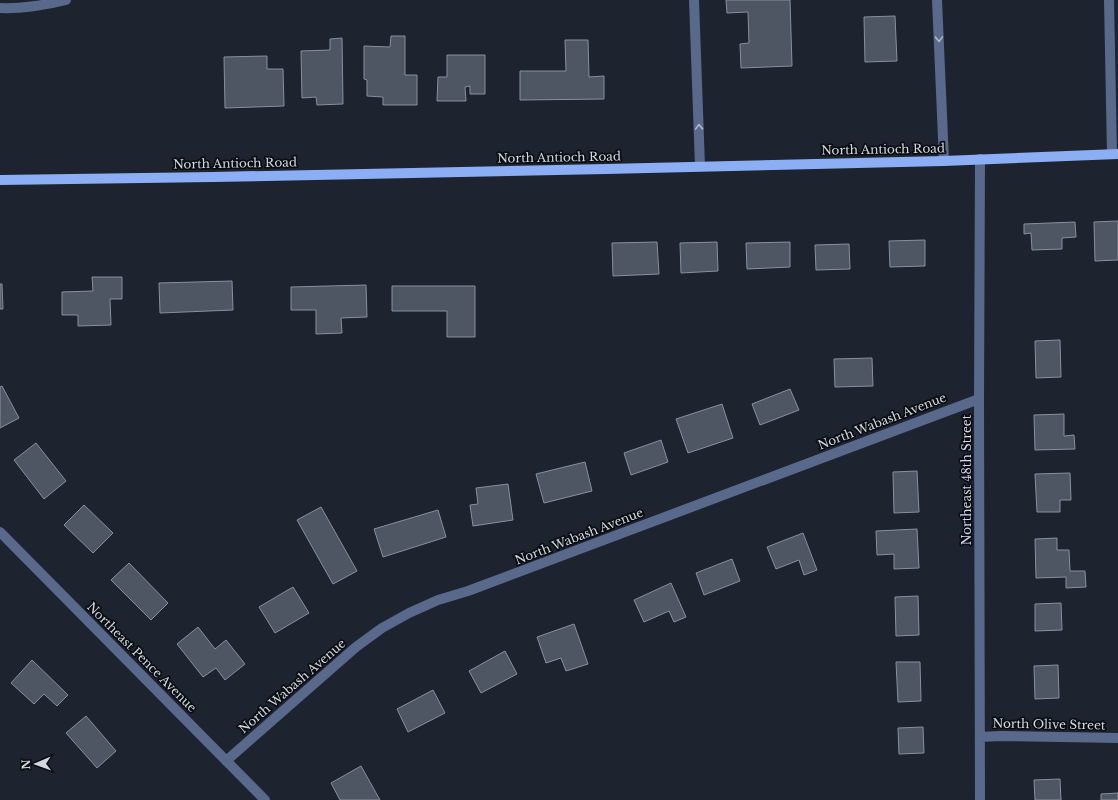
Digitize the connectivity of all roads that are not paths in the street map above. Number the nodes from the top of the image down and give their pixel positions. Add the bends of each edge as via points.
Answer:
1 (66, 0) edge
2 (694, 0) edge
3 (937, 0) edge
4 (1109, 0) edge
5 (0, 8) edge
6 (1115, 154) edge
7 (980, 159) junction
8 (944, 161) junction
9 (700, 166) junction
10 (0, 180) edge
11 (979, 399) junction
12 (0, 532) edge
13 (980, 737) junction
14 (1118, 738) edge
15 (226, 761) junction
16 (265, 800) edge
17 (980, 800) edge

1 - 5 street via 19,8
9 -> 2 street
3 -> 8 street
4 - 6 street
6 - 7 main road, North Antioch Road
7 - 8 main road, North Antioch Road
7 - 11 street, Northeast 48th Street
8 - 9 main road, North Antioch Road
9 - 10 main road, North Antioch Road
11 - 13 street, Northeast 48th Street
11 - 15 street, North Wabash Avenue via 409,613 356,647
12 - 15 street, Northeast Pence Avenue
13 - 14 street, North Olive Street
13 - 17 street, Northeast 48th Street
15 - 16 street, Northeast Pence Avenue

